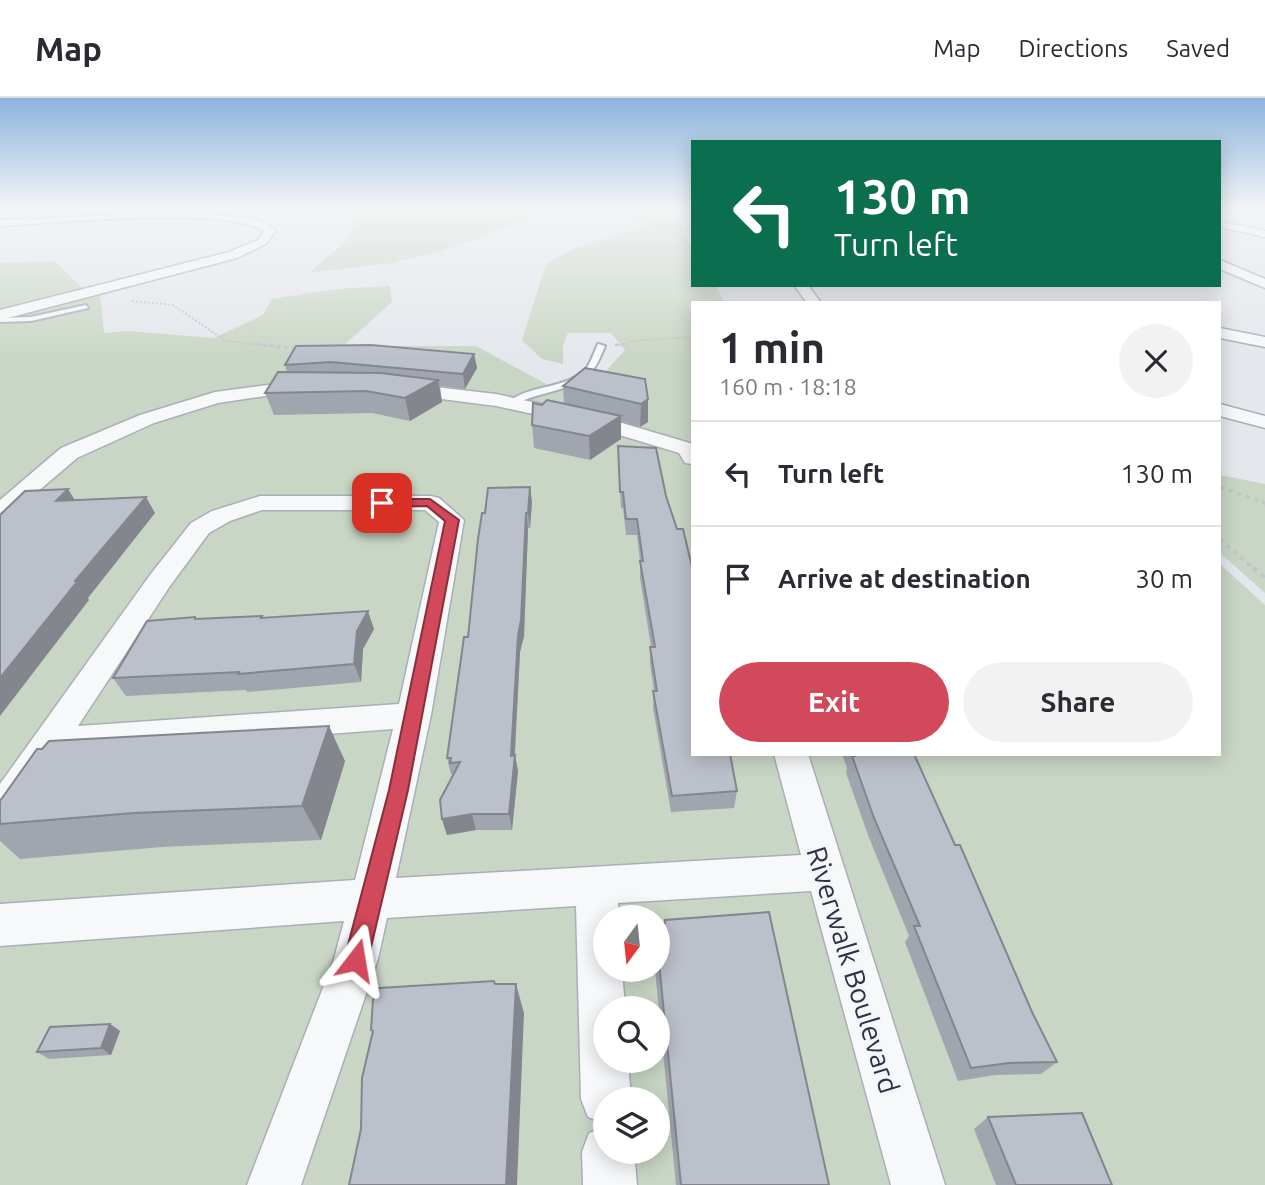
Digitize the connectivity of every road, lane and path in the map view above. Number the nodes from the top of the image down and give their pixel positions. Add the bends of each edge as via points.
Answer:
1 (222, 258) edge
2 (1254, 262) dead end
3 (1221, 264) edge
4 (1221, 264) edge
5 (1265, 284) edge
6 (86, 307) joint
7 (0, 315) edge
8 (0, 320) edge
9 (1221, 333) edge
10 (691, 337) edge
11 (1265, 342) edge
12 (601, 346) joint
13 (320, 385) edge
14 (284, 386) junction
15 (382, 387) edge
16 (511, 403) junction
17 (1221, 410) edge
18 (1265, 422) edge
19 (691, 455) edge
20 (1221, 487) edge
21 (1265, 503) edge
22 (0, 512) edge
23 (1221, 540) edge
24 (1265, 578) edge
25 (414, 715) junction
26 (50, 742) junction
27 (792, 756) edge
28 (0, 814) edge
29 (824, 872) junction
30 (596, 886) junction
31 (371, 899) junction
32 (0, 925) edge
33 (605, 1087) edge
34 (609, 1164) edge
35 (274, 1185) edge
36 (610, 1185) edge
37 (918, 1185) edge

1 - 7 street
2 - 3 street
4 - 5 street
6 - 8 lane via 31,319
6 - 14 path via 163,302 226,341 297,349
9 - 11 street
10 - 12 path
12 - 16 lane via 581,377 532,390
13 - 14 street
14 - 22 street via 215,398 147,419 69,453
15 - 16 street
16 - 19 street via 598,422 686,449
17 - 18 street
20 - 21 path
23 - 24 path
25 - 26 street
25 - 26 street via 452,520 430,503 260,503 200,528
25 - 31 street
26 - 28 street
27 - 29 street, Riverwalk Boulevard
29 - 30 street
29 - 37 street, Riverwalk Boulevard
30 - 31 street
30 - 33 street
31 - 32 street
31 - 35 street via 356,960
34 - 36 street

